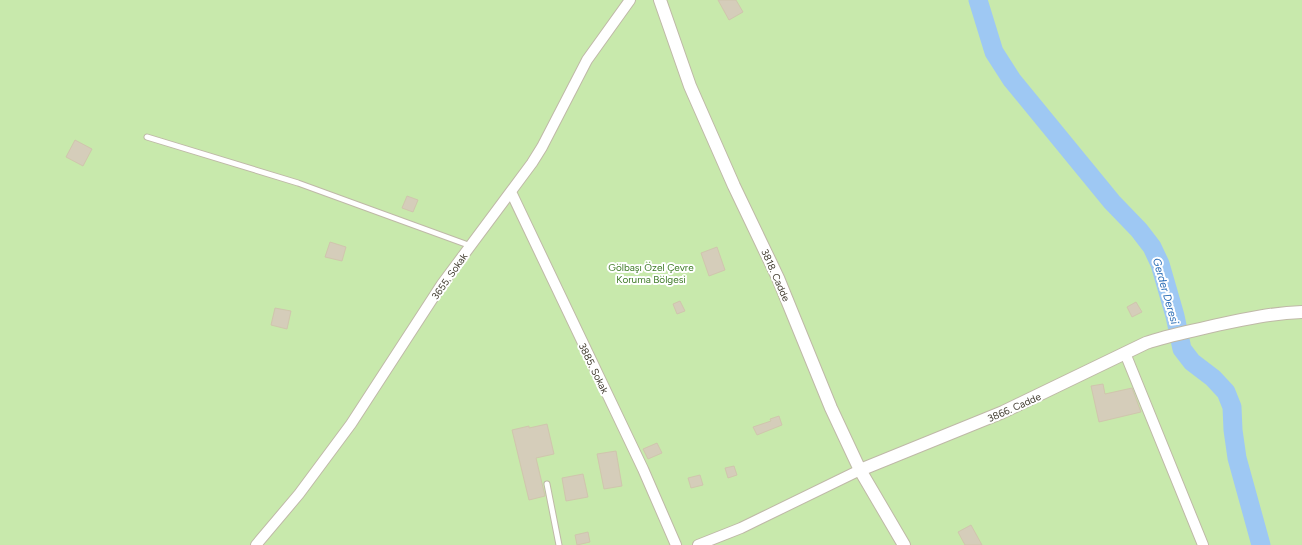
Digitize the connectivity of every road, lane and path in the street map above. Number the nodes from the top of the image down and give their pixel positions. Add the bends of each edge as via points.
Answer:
1 (630, 0) edge
2 (660, 0) edge
3 (147, 137) dead end
4 (511, 192) junction
5 (471, 246) junction
6 (1302, 312) edge
7 (1125, 353) junction
8 (860, 470) junction
9 (547, 484) dead end
10 (256, 545) edge
11 (559, 545) edge
12 (676, 545) edge
13 (698, 545) edge
14 (904, 545) edge
15 (1203, 545) edge

1 - 4 street, 3655. Sokak via 587,60 542,147
2 - 8 street, 3818. Cadde via 690,86 778,278 828,401
3 - 5 lane via 298,183
4 - 5 street, 3655. Sokak
4 - 12 street, 3885. Sokak via 643,469
5 - 10 street, 3655. Sokak via 442,284 352,424
6 - 7 street, 3866. Cadde via 1250,318 1185,332 1146,343
7 - 8 street, 3866. Cadde via 1003,412
7 - 15 street
8 - 13 street via 741,528
8 - 14 street, 3818. Cadde
9 - 11 lane

